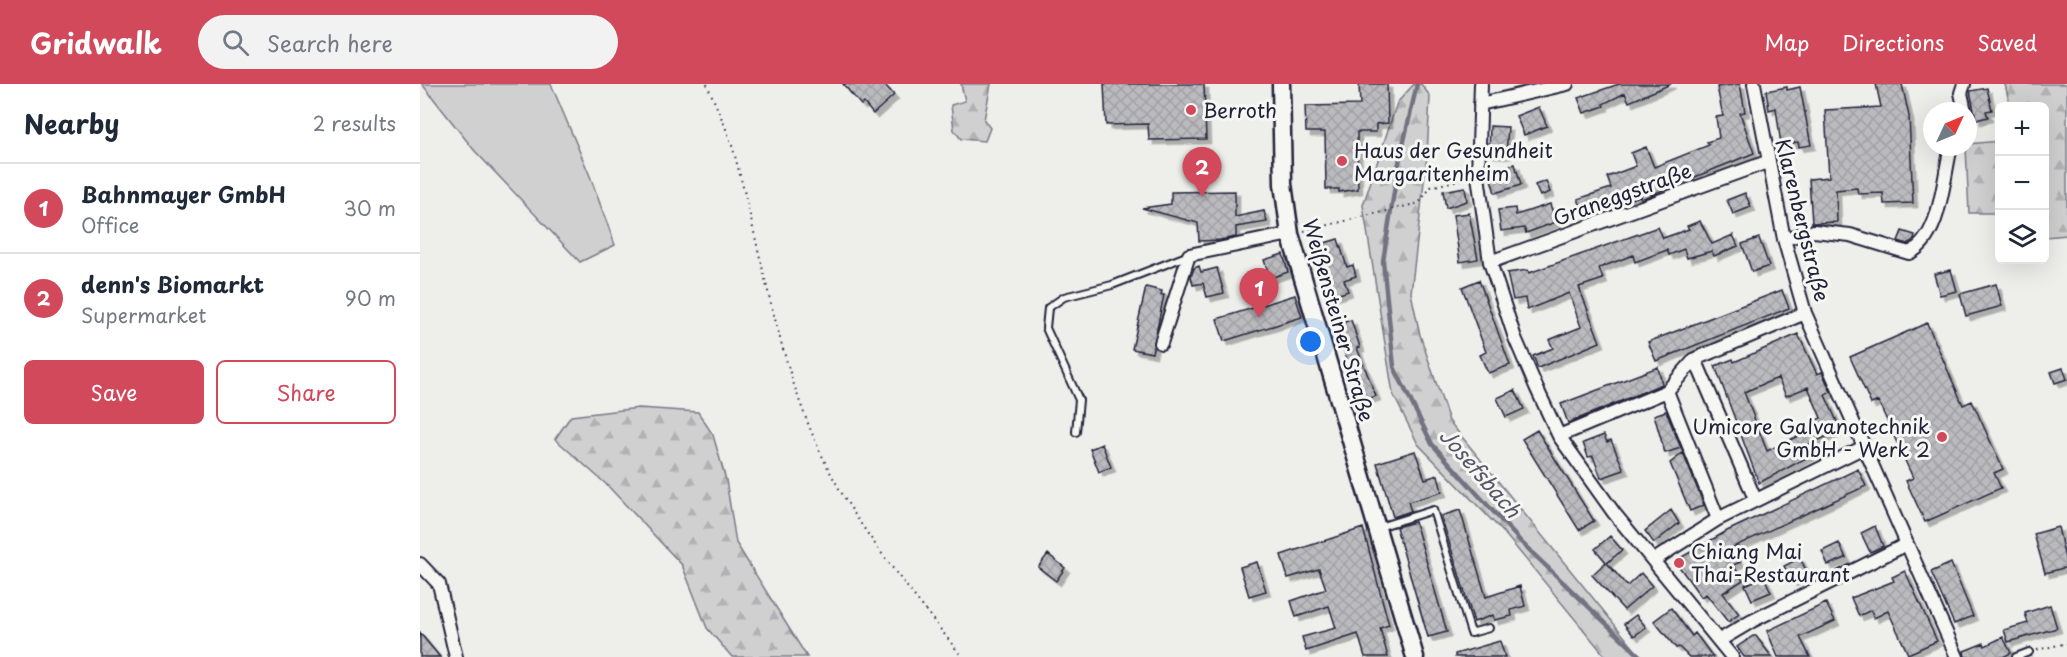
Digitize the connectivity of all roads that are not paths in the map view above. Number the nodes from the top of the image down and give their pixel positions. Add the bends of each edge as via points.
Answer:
1 (1281, 84) edge
2 (1481, 84) edge
3 (1567, 84) edge
4 (1754, 84) edge
5 (1964, 84) edge
6 (1963, 102) edge
7 (1480, 104) junction
8 (1949, 156) edge
9 (1767, 162) junction
10 (1290, 234) junction
11 (1784, 239) junction
12 (1189, 255) junction
13 (1490, 262) junction
14 (1805, 313) junction
15 (1161, 343) dead end
16 (1695, 359) junction
17 (1667, 391) junction
18 (1076, 432) dead end
19 (1559, 436) junction
20 (1864, 447) junction
21 (1755, 499) junction
22 (1718, 519) junction
23 (1377, 528) junction
24 (1908, 544) junction
25 (1653, 560) junction
26 (420, 564) edge
27 (1489, 628) dead end
28 (1720, 640) junction
29 (2029, 652) road end
30 (456, 657) edge
31 (1415, 657) edge
32 (1732, 657) edge
33 (1958, 657) edge
34 (2016, 657) edge

1 - 10 main road, Weißensteiner Straße via 1283,184
2 - 7 street
3 - 7 street
4 - 9 street, Klarenbergstraße
5 - 6 street
7 - 13 street via 1478,176
8 - 11 street via 1937,214 1916,250 1909,253 1851,235 1814,231
9 - 11 street, Klarenbergstraße
9 - 13 street, Graneggstraße
10 - 12 street
10 - 23 main road, Weißensteiner Straße
11 - 14 street, Klarenbergstraße
12 - 15 street
12 - 18 lane via 1112,285 1064,297 1048,308 1046,328 1079,400
13 - 19 street via 1515,338
14 - 16 street
14 - 20 street, Klarenbergstraße
16 - 17 street
16 - 21 street
17 - 19 street
17 - 22 street
19 - 25 street
20 - 21 street
20 - 24 street, Klarenbergstraße
21 - 22 street
22 - 25 street
23 - 27 lane via 1433,510 1472,633
23 - 31 main road, Weißensteiner Straße
24 - 28 street
24 - 33 street, Klarenbergstraße
25 - 28 street
26 - 30 street via 439,584
28 - 32 street
29 - 34 lane

